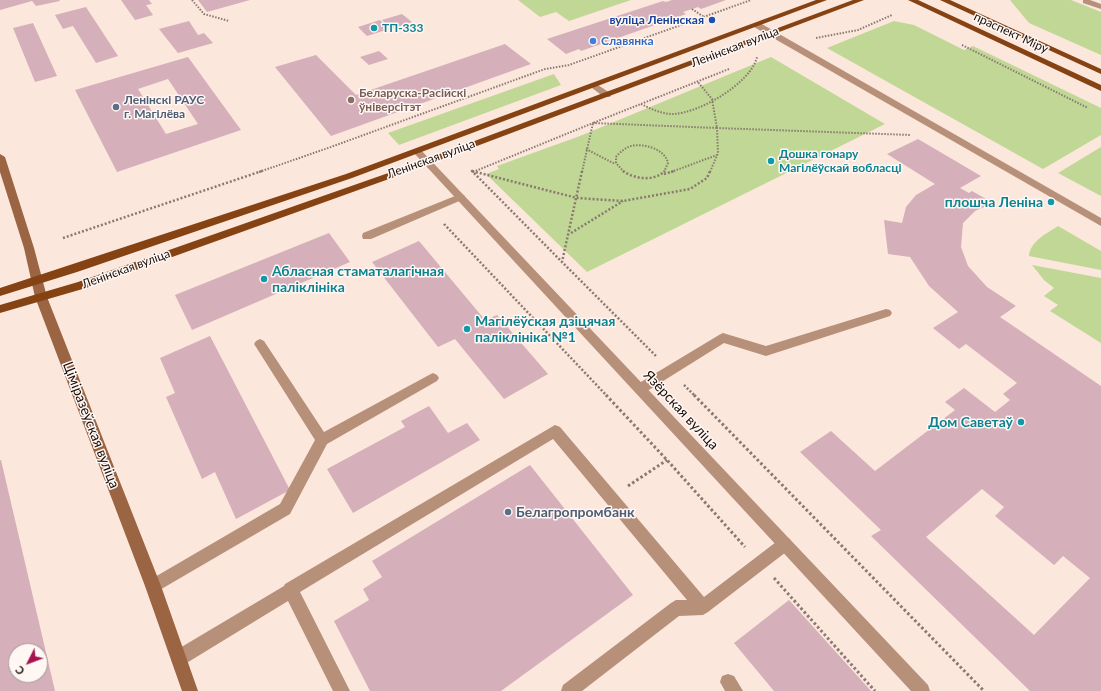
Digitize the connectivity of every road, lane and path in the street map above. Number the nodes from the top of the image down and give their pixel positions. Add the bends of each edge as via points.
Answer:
1 (192, 0) edge
2 (751, 0) edge
3 (823, 0) edge
4 (860, 0) edge
5 (912, 0) edge
6 (944, 0) edge
7 (1086, 1) dead end
8 (1101, 7) edge
9 (692, 9) dead end
10 (892, 15) dead end
11 (704, 17) junction
12 (229, 21) dead end
13 (757, 25) junction
14 (771, 33) junction
15 (790, 44) junction
16 (962, 45) dead end
17 (757, 58) junction
18 (750, 60) dead end
19 (730, 68) dead end
20 (1101, 72) edge
21 (697, 81) junction
22 (595, 86) junction
23 (1101, 88) edge
24 (607, 95) junction
25 (712, 101) junction
26 (641, 104) junction
27 (1088, 108) dead end
28 (593, 123) junction
29 (717, 128) junction
30 (912, 135) dead end
31 (586, 149) junction
32 (417, 150) junction
33 (717, 155) junction
34 (0, 157) edge
35 (427, 162) junction
36 (616, 164) junction
37 (472, 171) junction
38 (661, 174) junction
39 (460, 198) junction
40 (577, 198) junction
41 (623, 201) junction
42 (430, 209) junction
43 (1101, 223) edge
44 (570, 233) junction
45 (367, 236) dead end
46 (63, 238) dead end
47 (562, 262) junction
48 (37, 281) junction
49 (0, 292) edge
50 (41, 297) junction
51 (0, 309) edge
52 (886, 313) dead end
53 (260, 344) dead end
54 (670, 370) junction
55 (433, 378) dead end
56 (640, 389) junction
57 (322, 440) junction
58 (667, 460) junction
59 (610, 497) junction
60 (785, 544) junction
61 (760, 563) junction
62 (152, 586) junction
63 (291, 590) junction
64 (703, 607) junction
65 (179, 658) junction
66 (190, 691) edge
67 (342, 691) edge
68 (569, 691) edge
69 (875, 691) edge
70 (922, 691) edge
71 (984, 691) edge

1 - 12 path via 204,14
2 - 11 path
3 - 13 main road, Ленінская вуліца
4 - 14 main road, Ленінская вуліца
5 - 23 main road, праспект Міру
6 - 20 main road, праспект Міру
7 - 8 street
9 - 11 path
10 - 15 path via 858,30
11 - 46 path via 569,65 545,69 328,148
13 - 14 street
13 - 22 main road, Ленінская вуліца
14 - 15 street
14 - 24 main road, Ленінская вуліца
15 - 17 path
15 - 43 street
16 - 27 path
17 - 18 path
17 - 25 path via 744,78
19 - 21 path
21 - 25 path
21 - 26 path
22 - 24 street
22 - 32 main road, Ленінская вуліца
24 - 35 main road, Ленінская вуліца
25 - 26 path via 692,110 673,114
25 - 29 path
26 - 28 path
28 - 29 path
28 - 31 path
28 - 37 path
29 - 30 path
29 - 33 path
31 - 36 path
31 - 40 path
32 - 35 street, Язёрская вуліца
32 - 48 main road, Ленінская вуліца via 349,176
33 - 38 path
33 - 41 path via 707,178 690,189
34 - 48 main road, Ціміразеўская вуліца
35 - 39 street, Язёрская вуліца
35 - 50 main road, Ленінская вуліца via 82,285
36 - 38 path via 623,173 634,177 646,178
36 - 38 path via 615,158 624,149 650,147 668,159 667,170
37 - 40 path
37 - 47 path
39 - 42 street
39 - 56 street, Язёрская вуліца
40 - 41 path
40 - 44 path
41 - 44 path
42 - 45 street
42 - 58 path
44 - 47 path
47 - 54 path
48 - 49 main road, Ленінская вуліца
48 - 50 main road, Ціміразеўская вуліца
50 - 51 main road, Ленінская вуліца
50 - 62 main road, Ціміразеўская вуліца
52 - 54 street via 766,351 723,338
53 - 57 street
54 - 56 street
54 - 71 path
55 - 57 street
56 - 60 street, Язёрская вуліца
57 - 62 street via 285,509
58 - 59 path
58 - 61 path
59 - 63 street via 555,431
59 - 64 street
60 - 61 street
60 - 70 street, Язёрская вуліца
61 - 64 street
61 - 69 path
62 - 65 main road, Ціміразеўская вуліца
63 - 65 street
63 - 67 street
64 - 68 street via 676,608
65 - 66 main road, Ціміразеўская вуліца

